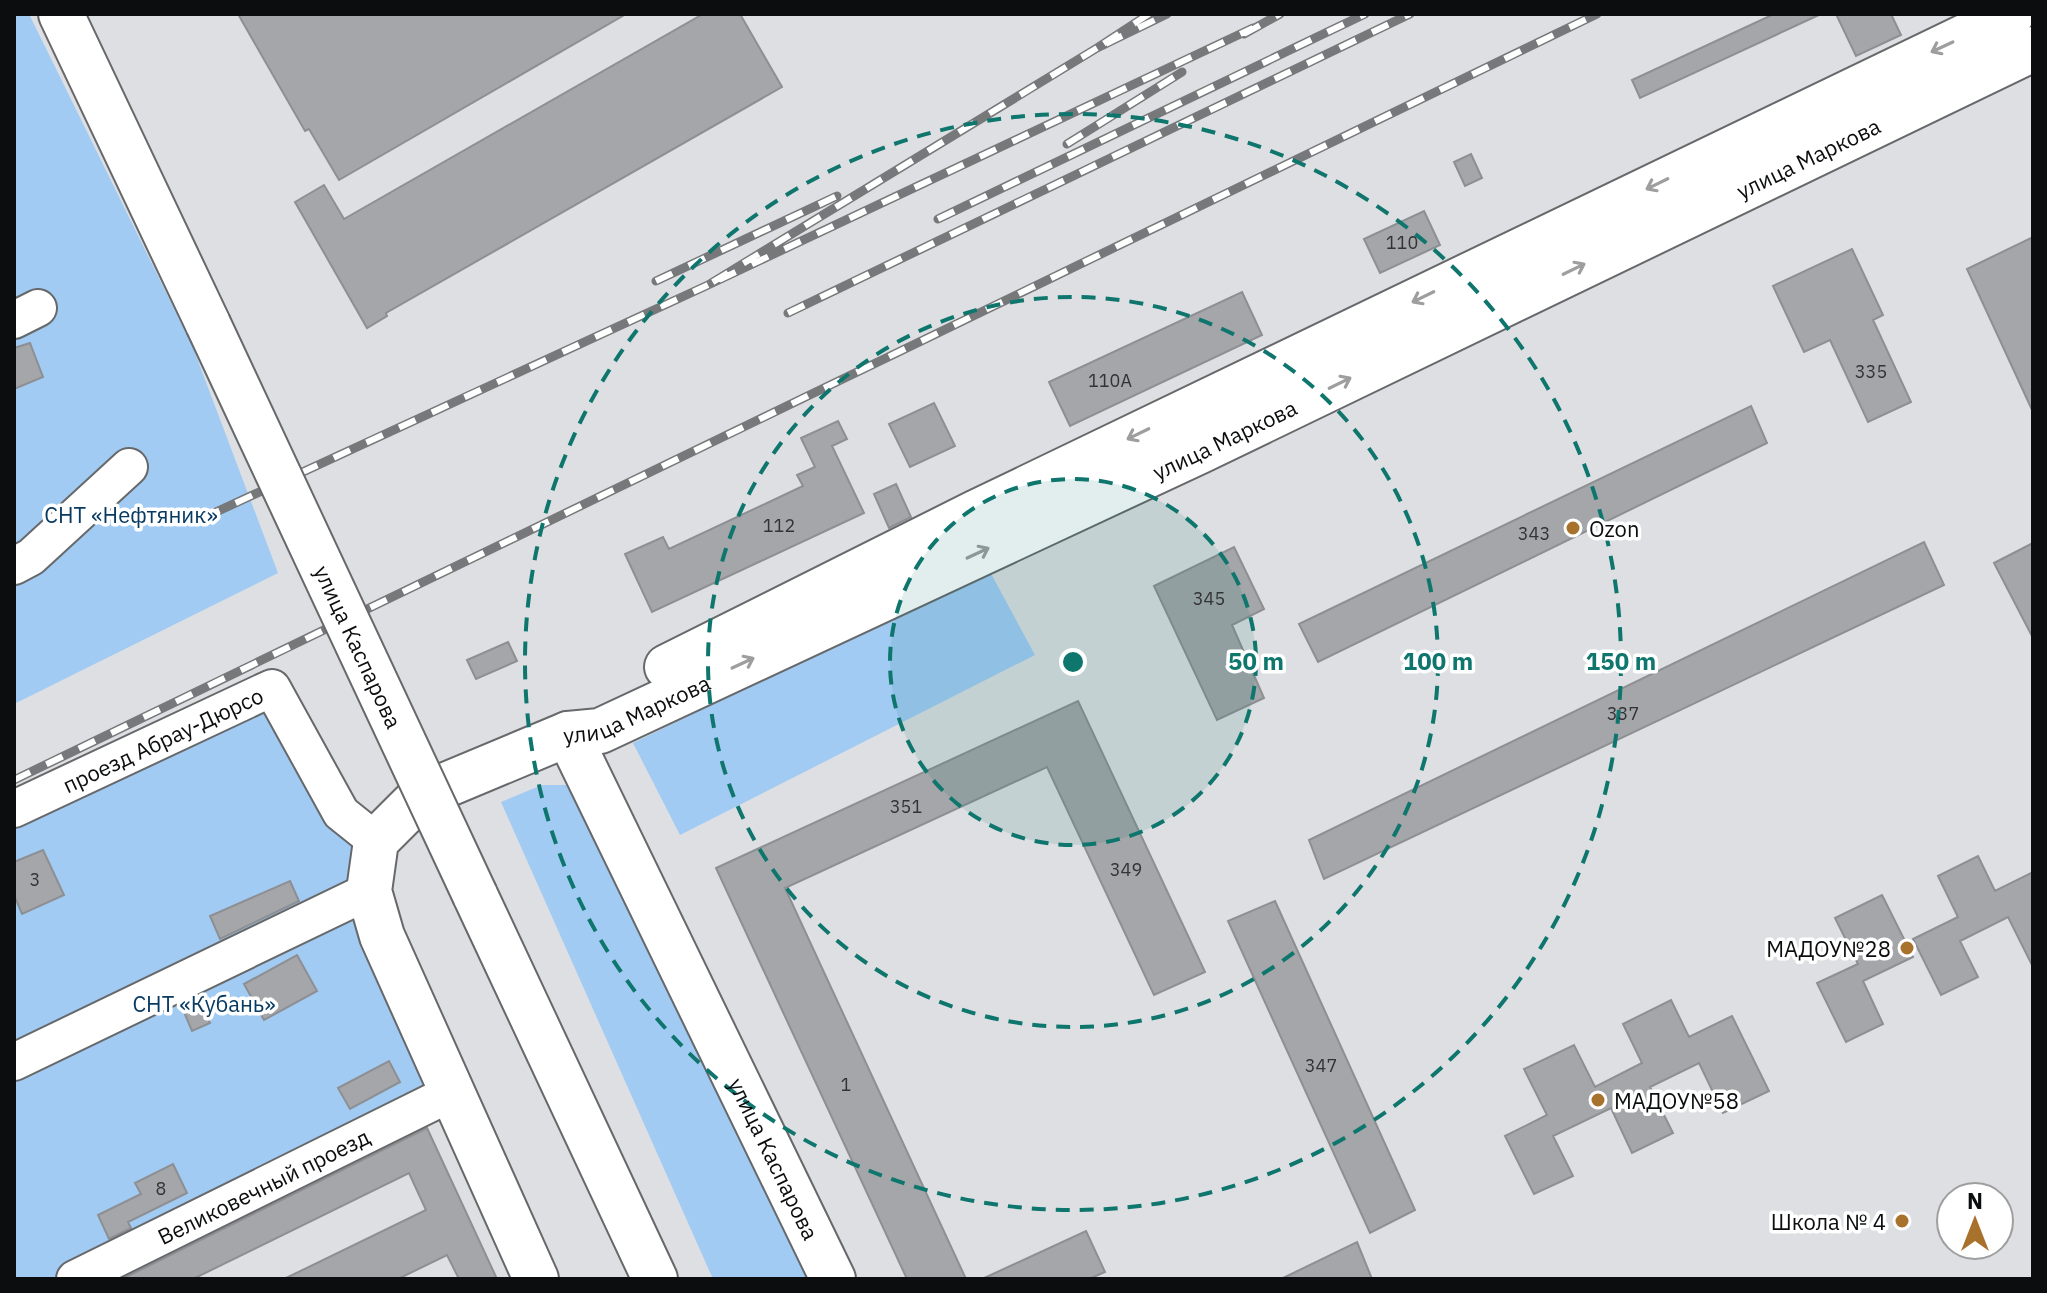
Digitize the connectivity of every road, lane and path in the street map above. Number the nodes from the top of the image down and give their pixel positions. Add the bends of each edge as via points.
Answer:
1 (61, 14) edge
2 (2012, 14) edge
3 (2033, 49) edge
4 (1703, 184) junction
5 (1183, 412) junction
6 (1200, 451) junction
7 (129, 467) dead end
8 (1068, 490) junction
9 (14, 566) edge
10 (568, 734) junction
11 (14, 809) edge
12 (376, 841) junction
13 (369, 891) junction
14 (14, 1062) edge
15 (451, 1093) junction
16 (75, 1279) edge
17 (536, 1279) edge
18 (655, 1279) edge
19 (833, 1279) edge

1 - 18 main road, улица Каспарова, bridge
2 -> 4 main road, улица Маркова
3 - 4 main road, улица Маркова
4 -> 5 main road, улица Маркова
6 -> 4 main road, улица Маркова
5 - 6 street
5 -> 8 main road, улица Маркова
6 - 8 main road, улица Маркова
7 - 9 street via 31,557
8 - 10 main road, улица Маркова via 600,731
10 - 12 main road, улица Маркова via 422,795
10 - 19 main road, улица Каспарова
11 - 12 street, проезд Абрау-Дюрсо via 272,688 341,813
12 - 13 main road
13 - 14 street
13 - 15 main road via 382,936
15 - 16 street, Великовечный проезд
15 - 17 main road

